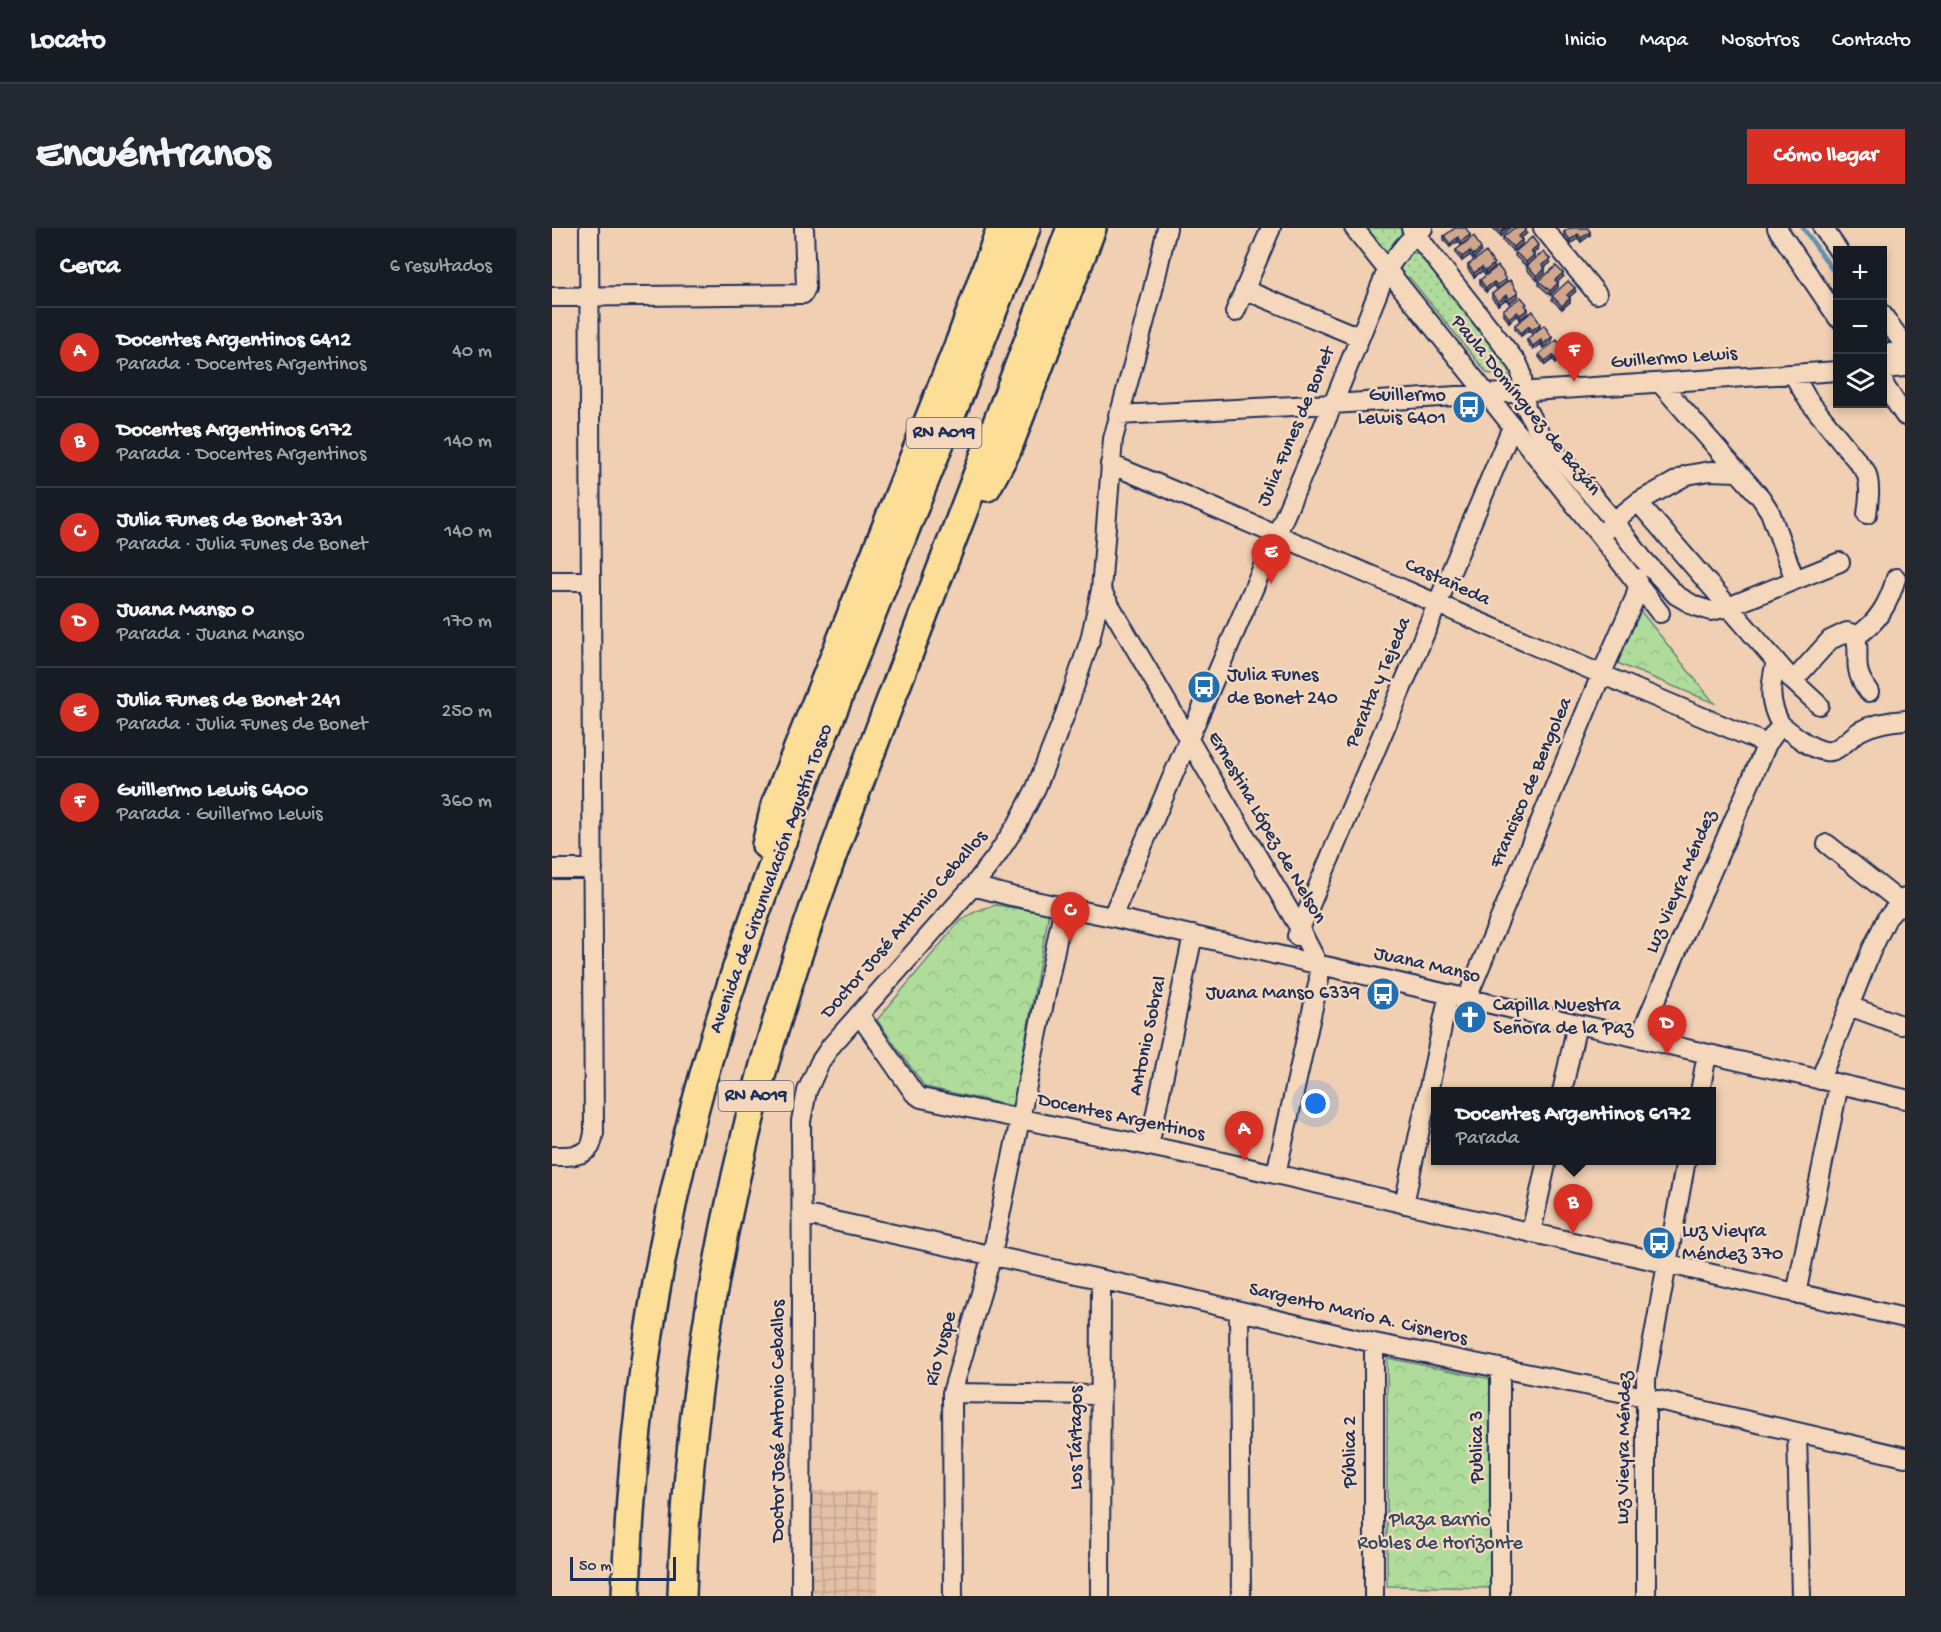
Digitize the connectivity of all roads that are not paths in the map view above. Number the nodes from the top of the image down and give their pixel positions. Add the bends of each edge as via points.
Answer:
1 (589, 228) edge
2 (804, 228) edge
3 (1001, 228) edge
4 (1026, 228) edge
5 (1071, 228) edge
6 (1092, 228) edge
7 (1167, 228) edge
8 (1271, 228) edge
9 (1354, 228) edge
10 (1542, 228) edge
11 (1777, 228) edge
12 (1823, 228) edge
13 (1417, 230) edge
14 (1836, 246) edge
15 (1388, 270) junction
16 (1245, 290) junction
17 (1597, 294) dead end
18 (588, 296) junction
19 (552, 297) edge
20 (1833, 311) edge
21 (1235, 312) dead end
22 (1887, 321) edge
23 (1359, 337) junction
24 (1905, 346) edge
25 (1887, 353) edge
26 (1905, 353) edge
27 (1905, 367) edge
28 (1887, 369) edge
29 (1833, 371) edge
30 (1793, 374) junction
31 (1660, 383) junction
32 (1887, 389) edge
33 (1523, 392) junction
34 (1486, 394) junction
35 (1333, 404) junction
36 (1118, 415) junction
37 (1905, 416) edge
38 (1512, 427) junction
39 (1110, 465) junction
40 (1737, 472) junction
41 (1638, 502) junction
42 (1867, 514) dead end
43 (1614, 521) junction
44 (1276, 534) junction
45 (1600, 536) junction
46 (1642, 558) junction
47 (1840, 562) dead end
48 (938, 578) junction
49 (1896, 578) dead end
50 (1795, 580) junction
51 (590, 581) junction
52 (552, 582) edge
53 (1638, 586) junction
54 (1101, 590) junction
55 (1438, 604) junction
56 (1728, 607) junction
57 (1660, 613) dead end
58 (1855, 636) junction
59 (1776, 661) junction
60 (1601, 675) junction
61 (1793, 681) junction
62 (1869, 692) dead end
63 (1819, 705) dead end
64 (1905, 720) edge
65 (1781, 725) junction
66 (1188, 740) junction
67 (1767, 744) junction
68 (1827, 844) dead end
69 (552, 869) edge
70 (593, 869) junction
71 (973, 886) junction
72 (1903, 903) edge
73 (1064, 906) junction
74 (1112, 917) junction
75 (1300, 929) junction
76 (1193, 935) junction
77 (741, 957) junction
78 (1288, 957) junction
79 (1318, 964) junction
80 (1458, 996) junction
81 (1849, 1006) junction
82 (859, 1014) junction
83 (1578, 1024) junction
84 (1900, 1025) dead end
85 (1639, 1038) junction
86 (1707, 1054) junction
87 (1820, 1080) junction
88 (1839, 1084) junction
89 (1434, 1087) edge
90 (1563, 1087) edge
91 (1701, 1087) edge
92 (1905, 1099) edge
93 (1431, 1100) edge
94 (1019, 1119) junction
95 (1149, 1146) junction
96 (552, 1156) edge
97 (1546, 1165) edge
98 (1685, 1165) edge
99 (1276, 1174) junction
100 (1404, 1204) junction
101 (802, 1215) junction
102 (1531, 1233) junction
103 (992, 1255) junction
104 (1666, 1263) junction
105 (1101, 1280) junction
106 (1796, 1294) junction
107 (1239, 1311) junction
108 (1905, 1318) edge
109 (1374, 1343) junction
110 (1500, 1369) junction
111 (952, 1393) junction
112 (1100, 1395) junction
113 (1645, 1397) junction
114 (1797, 1432) junction
115 (1905, 1457) edge
116 (626, 1596) edge
117 (682, 1596) edge
118 (801, 1596) edge
119 (953, 1596) edge
120 (1100, 1596) edge
121 (1241, 1596) edge
122 (1374, 1596) edge
123 (1500, 1596) edge
124 (1646, 1596) edge
125 (1801, 1596) edge

1 - 18 street
2 - 18 street via 803,294
3 - 77 highway via 961,339 775,806
4 - 77 highway, Avenida de Circunvalación Agustín Tosco / RN A019 via 793,811
5 - 48 highway, RN A019
6 - 48 highway via 1007,450
7 - 36 street, Doctor José Antonio Ceballos
8 - 16 street
9 - 15 street, Paula Domínguez de Bazán
10 - 17 street
11 - 20 street
12 - 14 street
13 - 15 street, Julia Funes de Bonet
13 - 33 street, Paula Domínguez de Bazán via 1518,364
15 - 23 street, Julia Funes de Bonet
15 - 34 street, Paula Domínguez de Bazán
16 - 21 street
16 - 23 street
18 - 19 street
18 - 51 street
22 - 24 street
23 - 35 street, Julia Funes de Bonet
25 - 26 street
27 - 28 street
29 - 30 street, Guillermo Lewis
30 - 31 street, Guillermo Lewis
30 - 42 street via 1808,400 1866,472 1870,490
31 - 33 street, Guillermo Lewis
31 - 40 street
32 - 37 street
33 - 34 street, Guillermo Lewis
33 - 43 street, Paula Domínguez de Bazán via 1526,408 1545,440
34 - 35 street, Guillermo Lewis
34 - 38 street, Paula Domínguez de Bazán
35 - 36 street, Guillermo Lewis
35 - 44 street, Julia Funes de Bonet
36 - 39 street, Doctor José Antonio Ceballos
38 - 45 street, Paula Domínguez de Bazán
38 - 55 street, Peralta y Tejeda
39 - 44 street, Castañeda
39 - 54 street, Doctor José Antonio Ceballos
40 - 41 street via 1687,475
40 - 50 street via 1770,512
41 - 43 street
41 - 56 street
43 - 45 street
43 - 46 street, Paula Domínguez de Bazán
44 - 55 street, Castañeda
44 - 66 street, Julia Funes de Bonet
45 - 53 street, Paula Domínguez de Bazán
46 - 53 street, Francisco de Bengolea
46 - 56 street, Paula Domínguez de Bazán via 1685,601 1711,611
47 - 50 street
48 - 117 highway, RN A019 via 817,900 776,1025 743,1145 703,1352 690,1466
49 - 58 street via 1882,614
50 - 56 street
51 - 52 street
51 - 70 street
53 - 57 street, Paula Domínguez de Bazán
53 - 60 street, Francisco de Bengolea
54 - 66 street, Ernestina López de Nelson
54 - 71 street, Doctor José Antonio Ceballos via 1090,640 1036,788 1008,839
55 - 60 street, Castañeda
55 - 75 street, Peralta y Tejeda
56 - 59 street
58 - 61 street via 1847,632 1830,640
58 - 62 street via 1858,671
59 - 61 street
59 - 65 street via 1772,702
60 - 67 street, Castañeda
60 - 80 street, Francisco de Bengolea
61 - 63 street
64 - 65 street via 1860,731 1833,751 1810,746
65 - 67 street, Luz Vieyra Méndez
66 - 74 street, Julia Funes de Bonet
66 - 75 street, Ernestina López de Nelson
67 - 85 street, Luz Vieyra Méndez
68 - 72 street
69 - 70 street
70 - 96 street via 594,1133 590,1147 583,1153
71 - 73 street, Juana Manso
71 - 82 street, Doctor José Antonio Ceballos
72 - 81 street via 1887,918
73 - 74 street, Juana Manso
73 - 94 street
74 - 76 street, Juana Manso
75 - 78 street, Peralta y Tejeda
75 - 79 street, Ernestina López de Nelson
76 - 78 street, Juana Manso
76 - 95 street, Antonio Sobral
77 - 116 highway, Avenida de Circunvalación Agustín Tosco / RN A019 via 694,1111 656,1291 637,1433
78 - 79 street, Juana Manso
79 - 80 street, Juana Manso
79 - 99 street via 1319,980
80 - 83 street, Juana Manso
80 - 89 street, Francisco de Bengolea
81 - 84 street
81 - 87 street
82 - 94 street, Docentes Argentinos via 921,1098
82 - 101 street, Doctor José Antonio Ceballos via 820,1062 807,1091 801,1121
83 - 85 street, Juana Manso
83 - 90 street
85 - 86 street, Juana Manso
86 - 87 street, Juana Manso
86 - 91 street
87 - 88 street, Juana Manso
88 - 92 street, Juana Manso
88 - 106 street
93 - 100 street, Francisco de Bengolea
94 - 95 street, Docentes Argentinos
94 - 103 street, Río Yuspe
95 - 99 street, Docentes Argentinos
97 - 102 street
98 - 104 street, Luz Vieyra Méndez
99 - 100 street, Docentes Argentinos
100 - 102 street, Docentes Argentinos
101 - 103 street, Sargento Mario A. Cisneros
101 - 118 street, Doctor José Antonio Ceballos
102 - 104 street, Docentes Argentinos
103 - 105 street, Sargento Mario A. Cisneros
103 - 111 street, Río Yuspe
104 - 106 street, Docentes Argentinos
104 - 113 street, Luz Vieyra Méndez
105 - 107 street, Sargento Mario A. Cisneros
105 - 112 street, Los Tártagos
106 - 108 street, Docentes Argentinos
107 - 109 street, Sargento Mario A. Cisneros
107 - 121 street
109 - 110 street, Sargento Mario A. Cisneros
109 - 122 street, Pública 2
110 - 113 street, Sargento Mario A. Cisneros
110 - 123 street, Publica 3
111 - 112 street
111 - 119 street, Río Yuspe
112 - 120 street, Los Tártagos
113 - 114 street, Sargento Mario A. Cisneros
113 - 124 street, Luz Vieyra Méndez
114 - 115 street, Sargento Mario A. Cisneros
114 - 125 street

